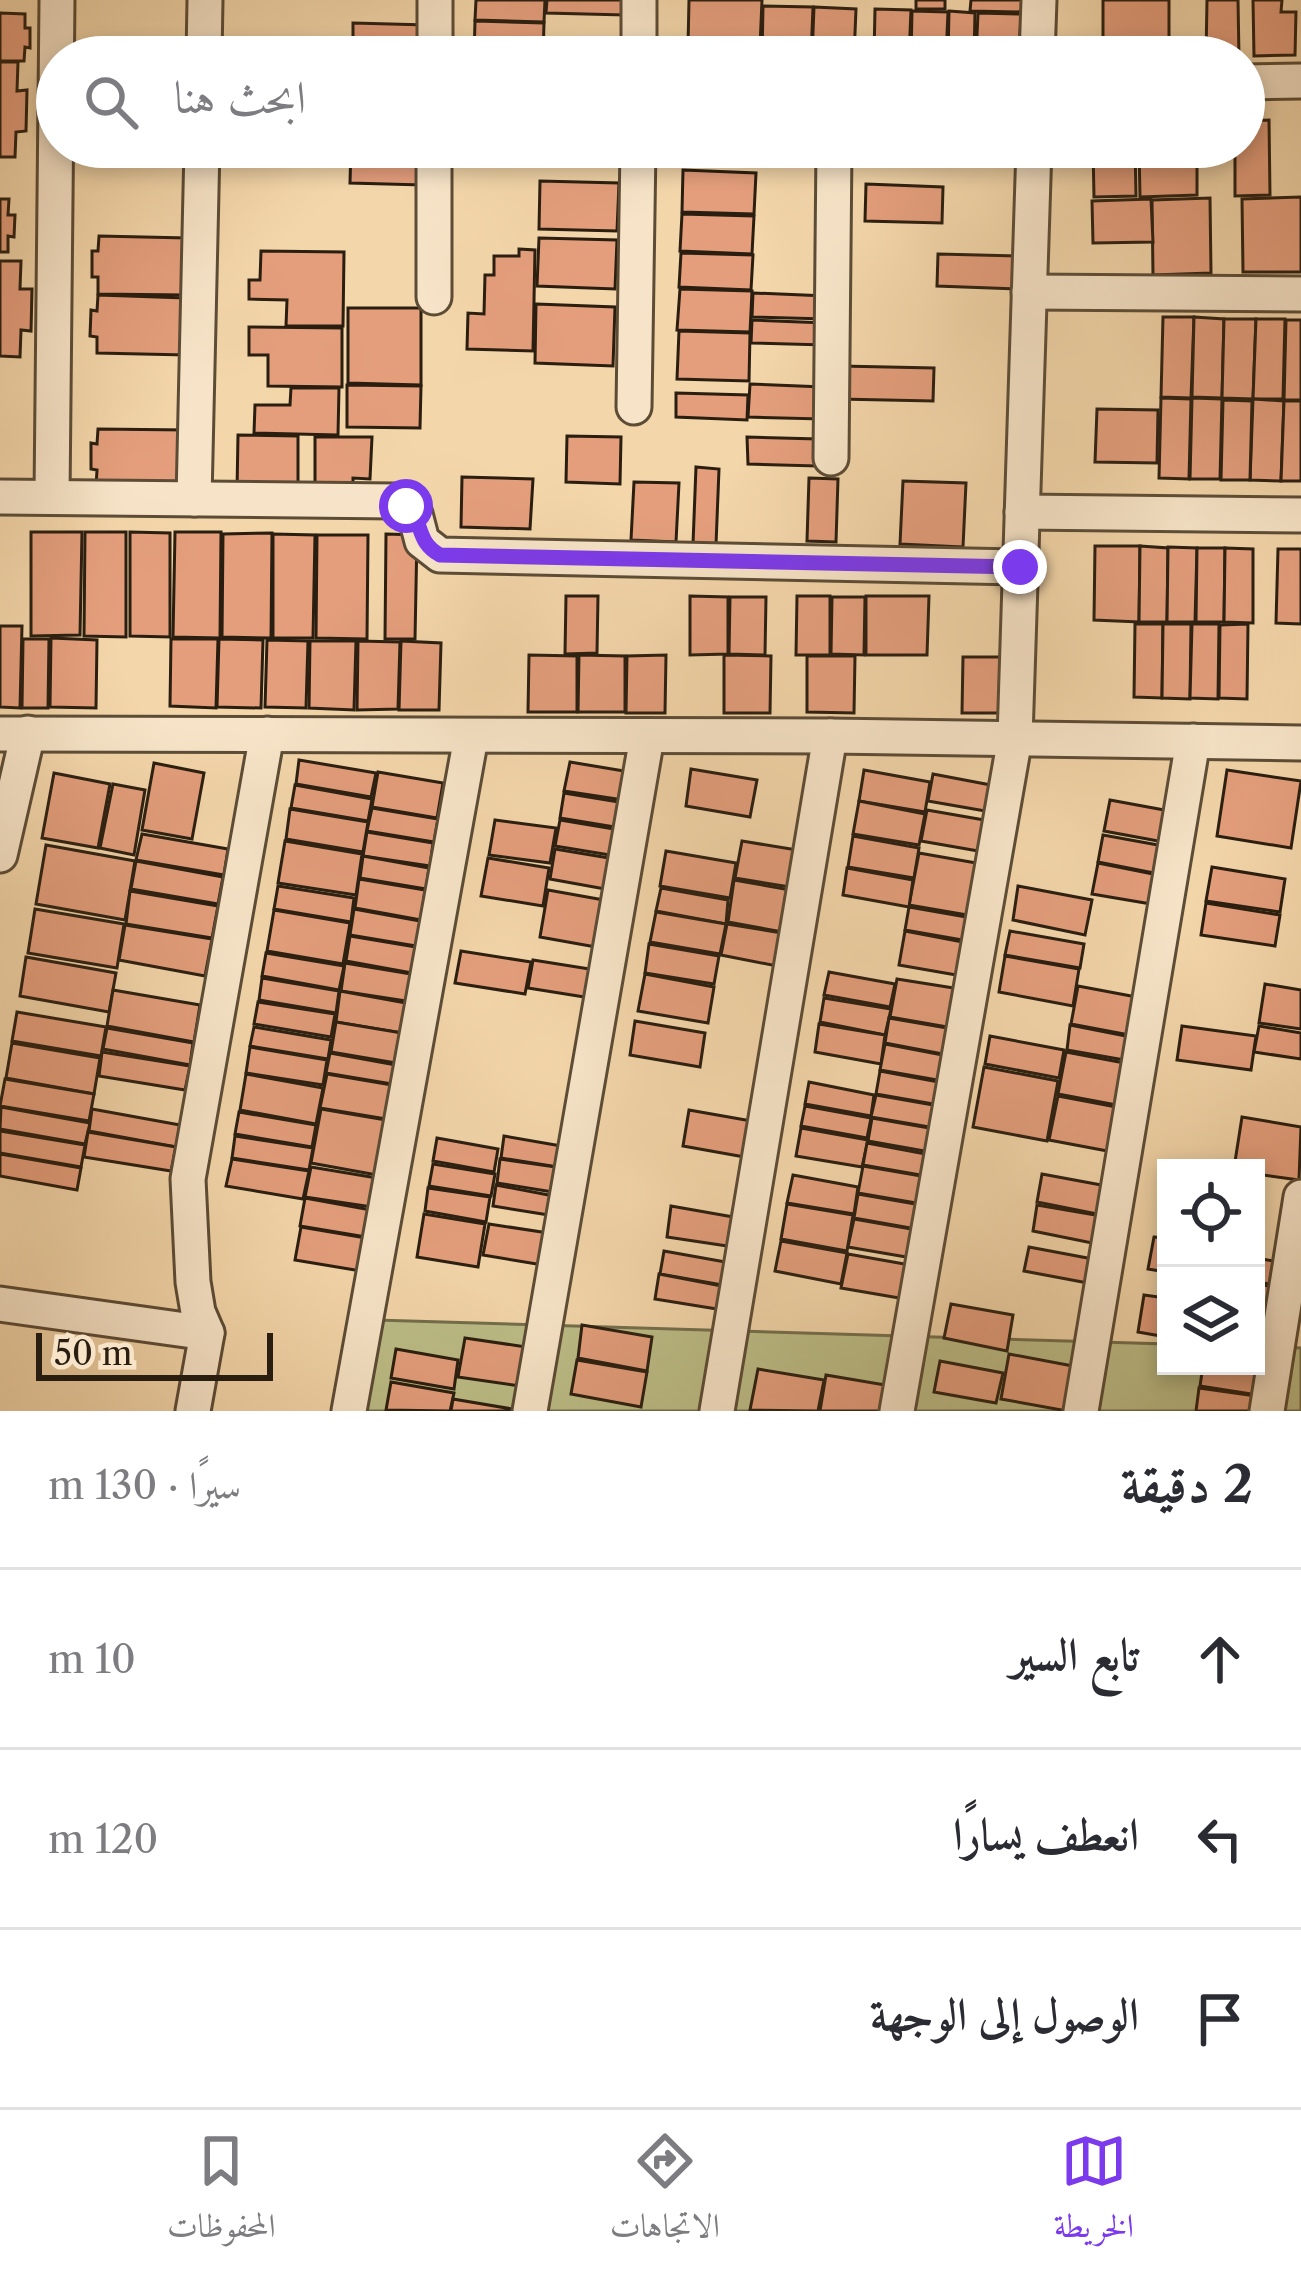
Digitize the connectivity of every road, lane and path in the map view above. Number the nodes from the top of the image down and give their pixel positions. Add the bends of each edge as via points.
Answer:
1 (57, 0) edge
2 (205, 0) edge
3 (435, 0) edge
4 (639, 0) edge
5 (1039, 0) edge
6 (57, 36) edge
7 (204, 36) edge
8 (434, 36) edge
9 (639, 36) edge
10 (1038, 36) edge
11 (1301, 81) edge
12 (1265, 82) edge
13 (55, 168) edge
14 (202, 168) edge
15 (434, 168) edge
16 (638, 168) edge
17 (834, 168) edge
18 (1033, 168) edge
19 (1029, 292) junction
20 (1301, 295) edge
21 (434, 297) dead end
22 (634, 406) dead end
23 (831, 458) dead end
24 (0, 496) edge
25 (52, 497) junction
26 (194, 499) junction
27 (1022, 512) junction
28 (1301, 515) edge
29 (1020, 567) junction
30 (14, 734) edge
31 (267, 734) junction
32 (647, 736) junction
33 (830, 736) junction
34 (471, 737) junction
35 (1015, 738) junction
36 (1193, 741) junction
37 (1301, 743) edge
38 (0, 855) edge
39 (1301, 1197) edge
40 (0, 1304) edge
41 (207, 1333) junction
42 (193, 1411) edge
43 (349, 1411) edge
44 (530, 1411) edge
45 (717, 1411) edge
46 (897, 1411) edge
47 (1081, 1411) edge
48 (1267, 1411) edge

1 - 6 street
2 - 7 street
3 - 8 street
4 - 9 street
5 - 10 street
11 - 12 street
13 - 25 street
14 - 26 street
15 - 21 street
16 - 22 street
17 - 23 street
18 - 19 street
19 - 20 street
19 - 27 street
24 - 25 street
25 - 26 street
26 - 29 street via 394,501 415,514 422,541 440,555
27 - 28 street
27 - 29 street
29 - 35 street
30 - 31 street
30 - 38 street
31 - 34 street
31 - 41 street via 188,1179 193,1282
32 - 33 street
32 - 34 street
32 - 44 street
33 - 35 street
33 - 45 street
34 - 43 street
35 - 36 street
35 - 46 street
36 - 37 street
36 - 47 street
39 - 48 street
40 - 41 street
41 - 42 street

